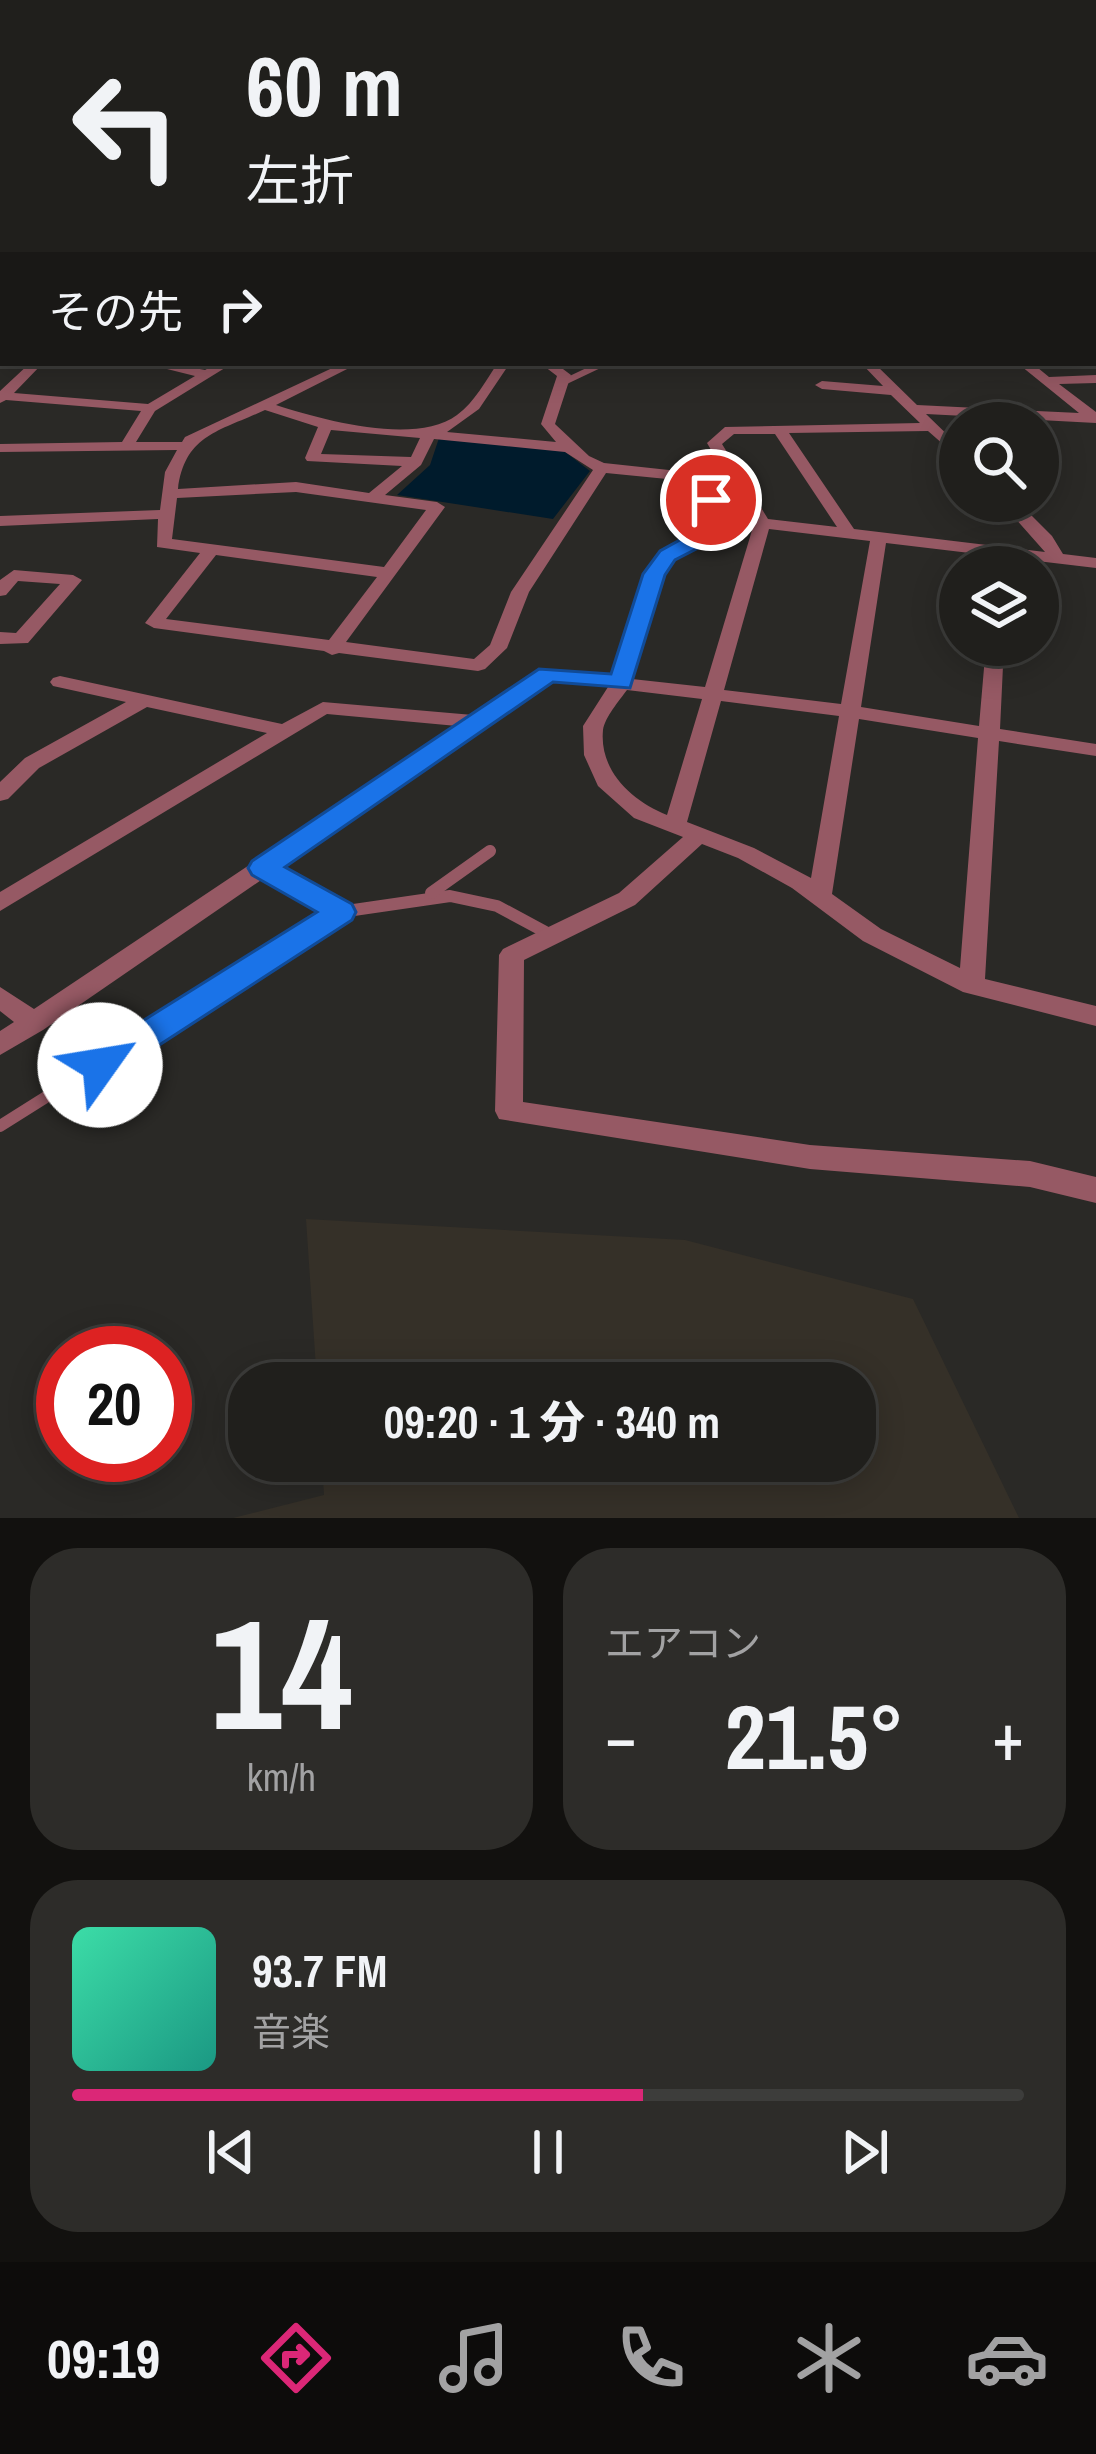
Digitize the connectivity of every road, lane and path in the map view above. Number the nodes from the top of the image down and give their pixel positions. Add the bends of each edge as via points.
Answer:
1 (35, 366) edge
2 (164, 366) edge
3 (221, 366) edge
4 (347, 366) edge
5 (502, 366) edge
6 (550, 366) edge
7 (598, 366) edge
8 (870, 366) edge
9 (1028, 366) dead end
10 (204, 374) junction
11 (1096, 379) edge
12 (1046, 381) junction
13 (564, 382) junction
14 (822, 385) dead end
15 (895, 391) junction
16 (2, 398) edge
17 (266, 406) junction
18 (150, 408) junction
19 (912, 409) junction
20 (1095, 419) edge
21 (326, 425) junction
22 (931, 427) junction
23 (781, 430) junction
24 (429, 434) junction
25 (939, 435) edge
26 (186, 446) junction
27 (126, 447) junction
28 (0, 448) edge
29 (570, 448) junction
30 (416, 462) junction
31 (600, 471) junction
32 (170, 494) junction
33 (374, 496) junction
34 (167, 514) junction
35 (707, 520) junction
36 (0, 521) edge
37 (1029, 522) edge
38 (762, 523) junction
39 (848, 532) junction
40 (879, 535) junction
41 (939, 546) edge
42 (1050, 546) edge
43 (212, 549) junction
44 (1059, 558) edge
45 (1096, 563) edge
46 (387, 572) junction
47 (0, 591) edge
48 (0, 638) edge
49 (332, 649) junction
50 (994, 666) edge
51 (60, 682) dead end
52 (621, 683) junction
53 (713, 694) junction
54 (142, 701) junction
55 (848, 711) junction
56 (478, 722) junction
57 (285, 730) junction
58 (989, 732) junction
59 (1096, 751) edge
60 (0, 794) edge
61 (687, 831) junction
62 (490, 851) dead end
63 (263, 868) junction
64 (431, 893) junction
65 (820, 896) junction
66 (0, 903) edge
67 (340, 912) junction
68 (554, 937) junction
69 (972, 985) junction
70 (0, 997) edge
71 (1096, 1016) edge
72 (34, 1023) junction
73 (0, 1046) edge
74 (0, 1126) edge
75 (1096, 1190) edge

1 - 16 street
2 - 10 street
3 - 10 street
4 - 17 street
5 - 24 street via 465,420
6 - 13 street
7 - 13 lane
8 - 15 street
9 - 12 street
10 - 18 street
11 - 12 street
12 - 20 street
13 - 29 street via 548,424
14 - 15 street
15 - 19 street
16 - 18 street
17 - 21 street
17 - 26 street
18 - 27 street
19 - 20 street
19 - 22 street
21 - 24 street
21 - 30 street via 312,458
22 - 23 street
22 - 25 street
23 - 38 street via 730,430 714,443
23 - 39 street
24 - 29 street
24 - 30 street
26 - 27 street
26 - 32 street
27 - 28 street
29 - 31 street
30 - 33 street
31 - 35 street via 690,481 711,500
31 - 49 street via 520,592 498,648 478,665
32 - 33 street via 296,487
32 - 34 street
33 - 46 street via 437,507
34 - 36 street
34 - 43 street via 163,542
35 - 38 street
35 - 52 street via 696,540 654,574
37 - 42 street
38 - 39 street
38 - 53 street
39 - 40 street
40 - 41 street
40 - 55 street
43 - 46 street
43 - 49 street via 154,622
44 - 45 street
46 - 49 street
47 - 48 street via 14,575 73,580 21,639
50 - 58 street
51 - 54 street
52 - 53 street
52 - 56 street via 548,674
52 - 61 street via 593,726 598,770 621,801
53 - 55 street
53 - 61 street
54 - 57 street
54 - 60 street via 32,763
55 - 58 street
55 - 65 street
56 - 57 street via 323,708
56 - 63 street
57 - 66 street
58 - 59 street
58 - 69 street
61 - 65 street via 746,853
61 - 68 street via 627,899
62 - 64 lane
63 - 67 lane
63 - 72 street
64 - 67 lane
64 - 68 lane via 507,904
65 - 69 street via 872,934
67 - 74 lane
68 - 75 street via 512,955 508,1112 810,1157 1030,1174
69 - 71 street
70 - 72 street
72 - 73 street

